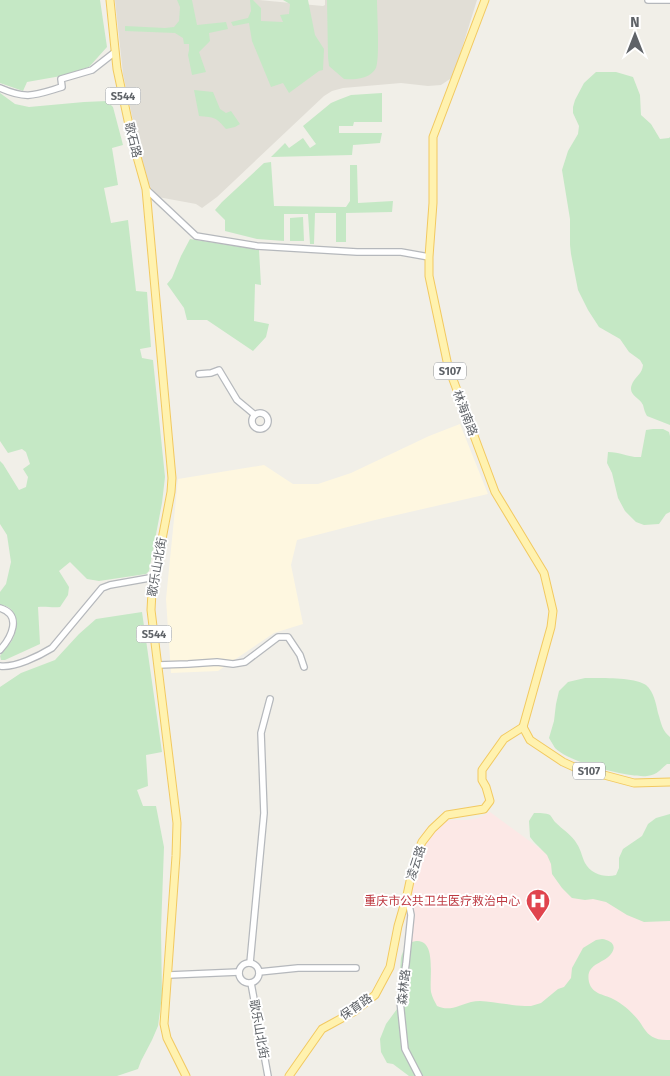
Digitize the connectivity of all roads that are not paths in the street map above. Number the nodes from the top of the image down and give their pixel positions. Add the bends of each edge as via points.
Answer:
1 (110, 0) edge
2 (485, 0) edge
3 (648, 0) edge
4 (670, 0) edge
5 (115, 52) junction
6 (0, 88) edge
7 (146, 189) junction
8 (429, 258) junction
9 (200, 374) dead end
10 (255, 415) dead end
11 (154, 577) junction
12 (0, 608) edge
13 (0, 650) edge
14 (158, 665) junction
15 (0, 666) edge
16 (304, 667) dead end
17 (270, 699) dead end
18 (523, 727) junction
19 (670, 782) edge
20 (407, 895) junction
21 (250, 963) junction
22 (356, 968) dead end
23 (239, 972) junction
24 (259, 972) junction
25 (169, 974) junction
26 (251, 983) junction
27 (186, 1076) edge
28 (268, 1076) edge
29 (289, 1076) edge
30 (419, 1076) edge

1 - 5 main road, 歌石路 / S544
2 - 8 main road, 林海南路 / S107 via 433,137
3 - 4 street
5 - 6 street via 92,70 61,79 62,87 33,96 22,96
5 - 7 main road, 歌石路 / S544 via 132,139
7 - 8 street via 196,236 257,246 401,252
7 - 11 main road, 歌乐山北街 / S544 via 172,478
8 - 18 main road, 林海南路 / S107 via 429,276 448,366 495,492 544,572 553,611
9 - 10 street via 219,370 237,400
11 - 14 main road, 歌乐山北街 / S544 via 151,610
11 - 15 street via 102,588 52,648 11,666
12 - 13 street via 10,614 13,623 10,638
14 - 16 street via 246,662 278,637 288,637
14 - 25 main road, 歌乐山北街 / S544 via 177,823
17 - 21 street via 261,733 264,813
18 - 19 main road, S107 via 530,740 574,767 634,783
18 - 20 main road, 凌云路 via 504,739 482,770 490,801 484,809 447,814 422,842
20 - 29 main road, 保育路 via 390,967 375,995 355,1011 322,1029
20 - 30 street, 森林路 via 411,914 400,1001 405,1048
21 - 23 street via 242,965
21 - 24 street via 255,964
22 - 24 street
23 - 25 street
23 - 26 street, 歌乐山北街 via 242,980
24 - 26 street, 歌乐山北街 via 257,980
25 - 27 main road, 歌乐山北街 / S544 via 164,1024 167,1038
26 - 28 street, 歌乐山北街

